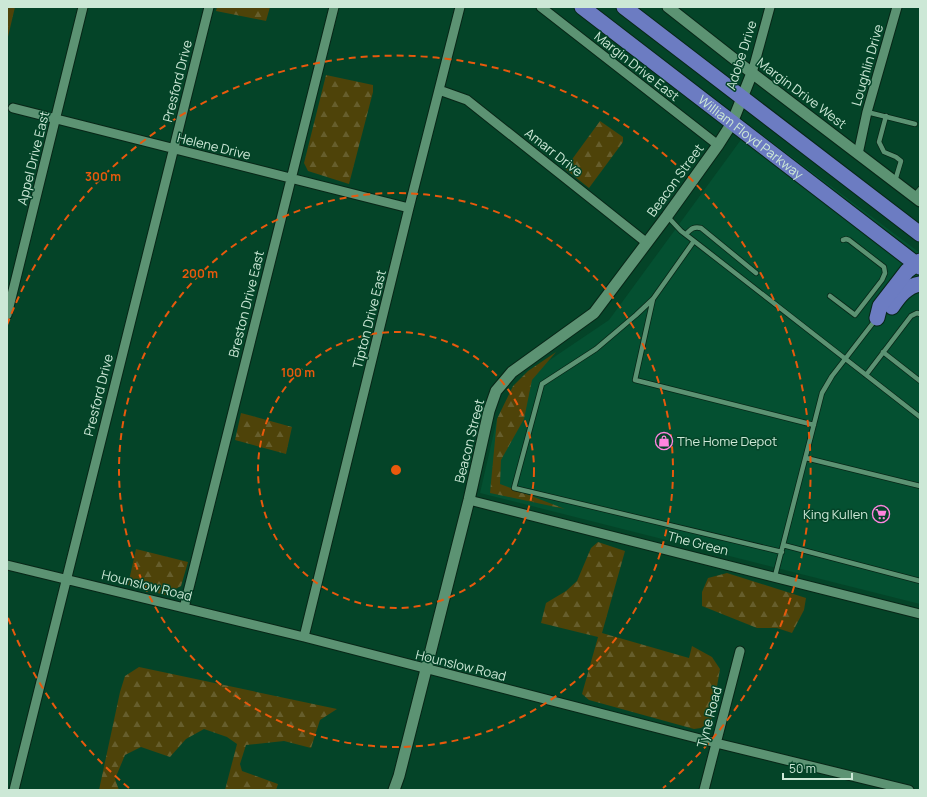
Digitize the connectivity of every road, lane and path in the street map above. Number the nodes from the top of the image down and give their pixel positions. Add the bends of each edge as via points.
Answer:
1 (83, 7) edge
2 (209, 7) edge
3 (334, 7) edge
4 (460, 7) edge
5 (541, 7) edge
6 (582, 7) edge
7 (624, 7) edge
8 (668, 7) edge
9 (770, 7) edge
10 (897, 7) edge
11 (752, 73) junction
12 (439, 90) junction
13 (13, 108) dead end
14 (737, 110) junction
15 (867, 112) junction
16 (886, 116) junction
17 (56, 119) junction
18 (915, 124) dead end
19 (718, 145) junction
20 (173, 149) junction
21 (858, 154) junction
22 (291, 178) junction
23 (895, 181) junction
24 (918, 195) edge
25 (410, 208) junction
26 (667, 216) junction
27 (684, 233) junction
28 (920, 234) edge
29 (843, 240) dead end
30 (694, 241) junction
31 (647, 243) junction
32 (919, 264) edge
33 (756, 273) dead end
34 (920, 284) edge
35 (830, 296) dead end
36 (653, 299) junction
37 (920, 314) edge
38 (7, 315) edge
39 (877, 318) junction
40 (883, 352) junction
41 (845, 359) junction
42 (866, 375) junction
43 (920, 381) edge
44 (920, 417) edge
45 (814, 425) junction
46 (806, 458) junction
47 (920, 486) edge
48 (469, 500) junction
49 (783, 545) junction
50 (782, 552) junction
51 (7, 565) edge
52 (775, 576) junction
53 (66, 580) junction
54 (920, 581) edge
55 (184, 608) junction
56 (920, 614) edge
57 (304, 637) junction
58 (740, 652) dead end
59 (427, 669) junction
60 (716, 743) junction
61 (14, 790) edge
62 (394, 790) edge
63 (704, 790) edge
64 (909, 790) edge

1 - 17 street, Appel Drive East
2 - 20 street, Presford Drive
3 - 22 street, Breston Drive East
4 - 12 street, Tipton Drive East
5 - 19 street, Margin Drive East
6 - 14 highway, William Floyd Parkway
7 - 14 highway, William Floyd Parkway
8 - 11 street, Margin Drive West
9 - 11 street, Adobe Drive
10 - 15 street, Loughlin Drive
11 - 14 street, Adobe Drive
11 - 21 street, Margin Drive West
12 - 25 street, Tipton Drive East
12 - 31 street, Amarr Drive via 466,100
13 - 17 street, Helene Drive
14 - 19 street, Beacon Street
14 - 28 highway, William Floyd Parkway
14 - 32 highway, William Floyd Parkway
15 - 16 lane
15 - 21 street, Loughlin Drive
16 - 18 lane
16 - 23 lane via 879,142 884,152 901,161
17 - 20 street, Helene Drive
17 - 38 street, Appel Drive East
19 - 26 street, Beacon Street
20 - 22 street, Helene Drive
20 - 53 street, Presford Drive
21 - 23 street, Margin Drive West
22 - 25 street, Helene Drive
22 - 55 street, Breston Drive East
23 - 24 street, Margin Drive West
25 - 57 street, Tipton Drive East
26 - 27 lane
26 - 31 street, Beacon Street
27 - 30 lane
27 - 33 lane via 692,228 701,228
29 - 35 lane via 849,240 884,267 886,273 855,315
30 - 36 lane
30 - 41 lane
31 - 48 street, Beacon Street via 594,313 512,372 496,391
32 - 39 highway via 907,271 880,306
34 - 39 highway via 901,294 888,312
36 - 45 lane via 635,380
36 - 50 lane via 596,349 542,384 514,488
37 - 40 lane via 910,316
39 - 41 lane
40 - 42 lane
40 - 43 lane
41 - 42 lane
41 - 45 lane via 822,393
42 - 44 lane
45 - 46 lane
46 - 47 lane
46 - 49 lane
48 - 52 street, The Green
48 - 59 street, Beacon Street
49 - 50 lane
49 - 54 lane
50 - 52 lane
51 - 53 street, Hounslow Road
52 - 56 street, The Green
53 - 55 street, Hounslow Road
53 - 61 street, Presford Drive
55 - 57 street, Hounslow Road
57 - 59 street, Hounslow Road
58 - 60 street, Tyne Road
59 - 60 street, Hounslow Road
59 - 62 street, Beacon Street
60 - 63 street, Tyne Road
60 - 64 street, Hounslow Road

